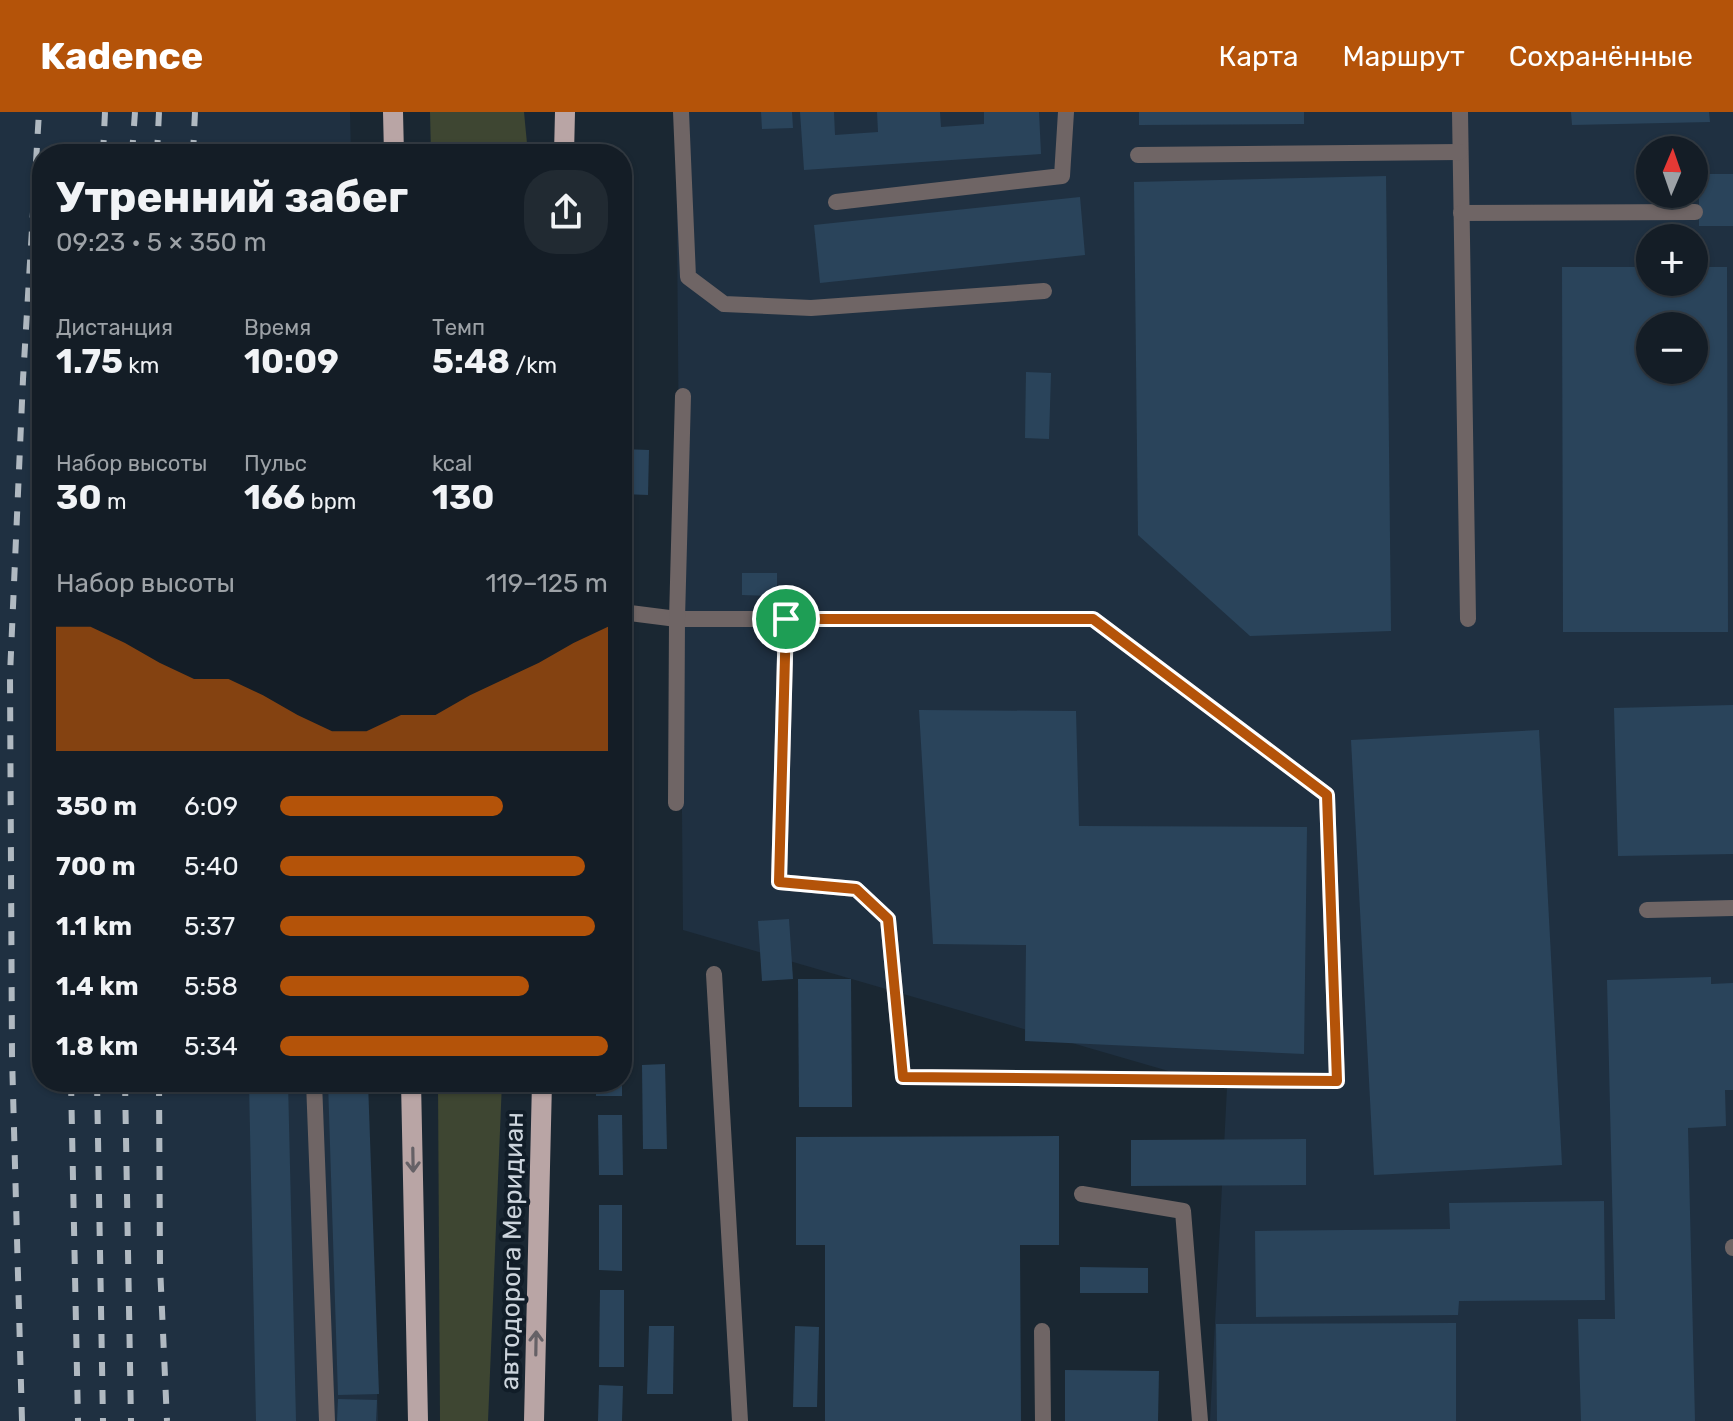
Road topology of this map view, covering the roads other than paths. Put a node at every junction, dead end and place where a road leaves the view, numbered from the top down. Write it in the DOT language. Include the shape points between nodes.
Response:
graph roads {
  1 [pos="393,112"];
  2 [pos="565,112"];
  3 [pos="681,112"];
  4 [pos="1066,112"];
  5 [pos="1460,112"];
  6 [pos="394,144"];
  7 [pos="564,144"];
  8 [pos="1460,152"];
  9 [pos="1138,155"];
  10 [pos="836,202"];
  11 [pos="1695,212"];
  12 [pos="1461,213"];
  13 [pos="1044,291"];
  14 [pos="683,396"];
  15 [pos="632,613"];
  16 [pos="677,619"];
  17 [pos="786,619"];
  18 [pos="1468,619"];
  19 [pos="676,803"];
  20 [pos="1733,908"];
  21 [pos="1647,910"];
  22 [pos="714,974"];
  23 [pos="314,1092"];
  24 [pos="411,1092"];
  25 [pos="542,1092"];
  26 [pos="1082,1194"];
  27 [pos="1042,1331"];
  28 [pos="327,1421"];
  29 [pos="418,1421"];
  30 [pos="534,1421"];
  31 [pos="740,1421"];
  32 [pos="1043,1421"];
  33 [pos="1200,1421"];
  1 -- 6 [label="main road"];
  2 -- 7 [label="main road"];
  3 -- 13 [label="lane" via="688,277 724,304 811,308"];
  4 -- 10 [label="lane" via="1062,176"];
  5 -- 8 [label="lane"];
  8 -- 9 [label="lane"];
  8 -- 12 [label="lane"];
  11 -- 12 [label="lane"];
  12 -- 18 [label="lane"];
  14 -- 16 [label="lane"];
  15 -- 16 [label="lane"];
  16 -- 17 [label="lane"];
  16 -- 19 [label="lane"];
  17 -- 17 [label="lane" via="779,882 856,889 888,919 903,1077 1337,1081 1327,795 1093,619"];
  20 -- 21 [label="lane"];
  22 -- 31 [label="lane"];
  23 -- 28 [label="lane"];
  24 -- 29 [label="main road, one-way"];
  30 -- 25 [label="main road, автодорога Меридиан, one-way"];
  26 -- 33 [label="lane" via="1183,1211"];
  27 -- 32 [label="lane"];
}
